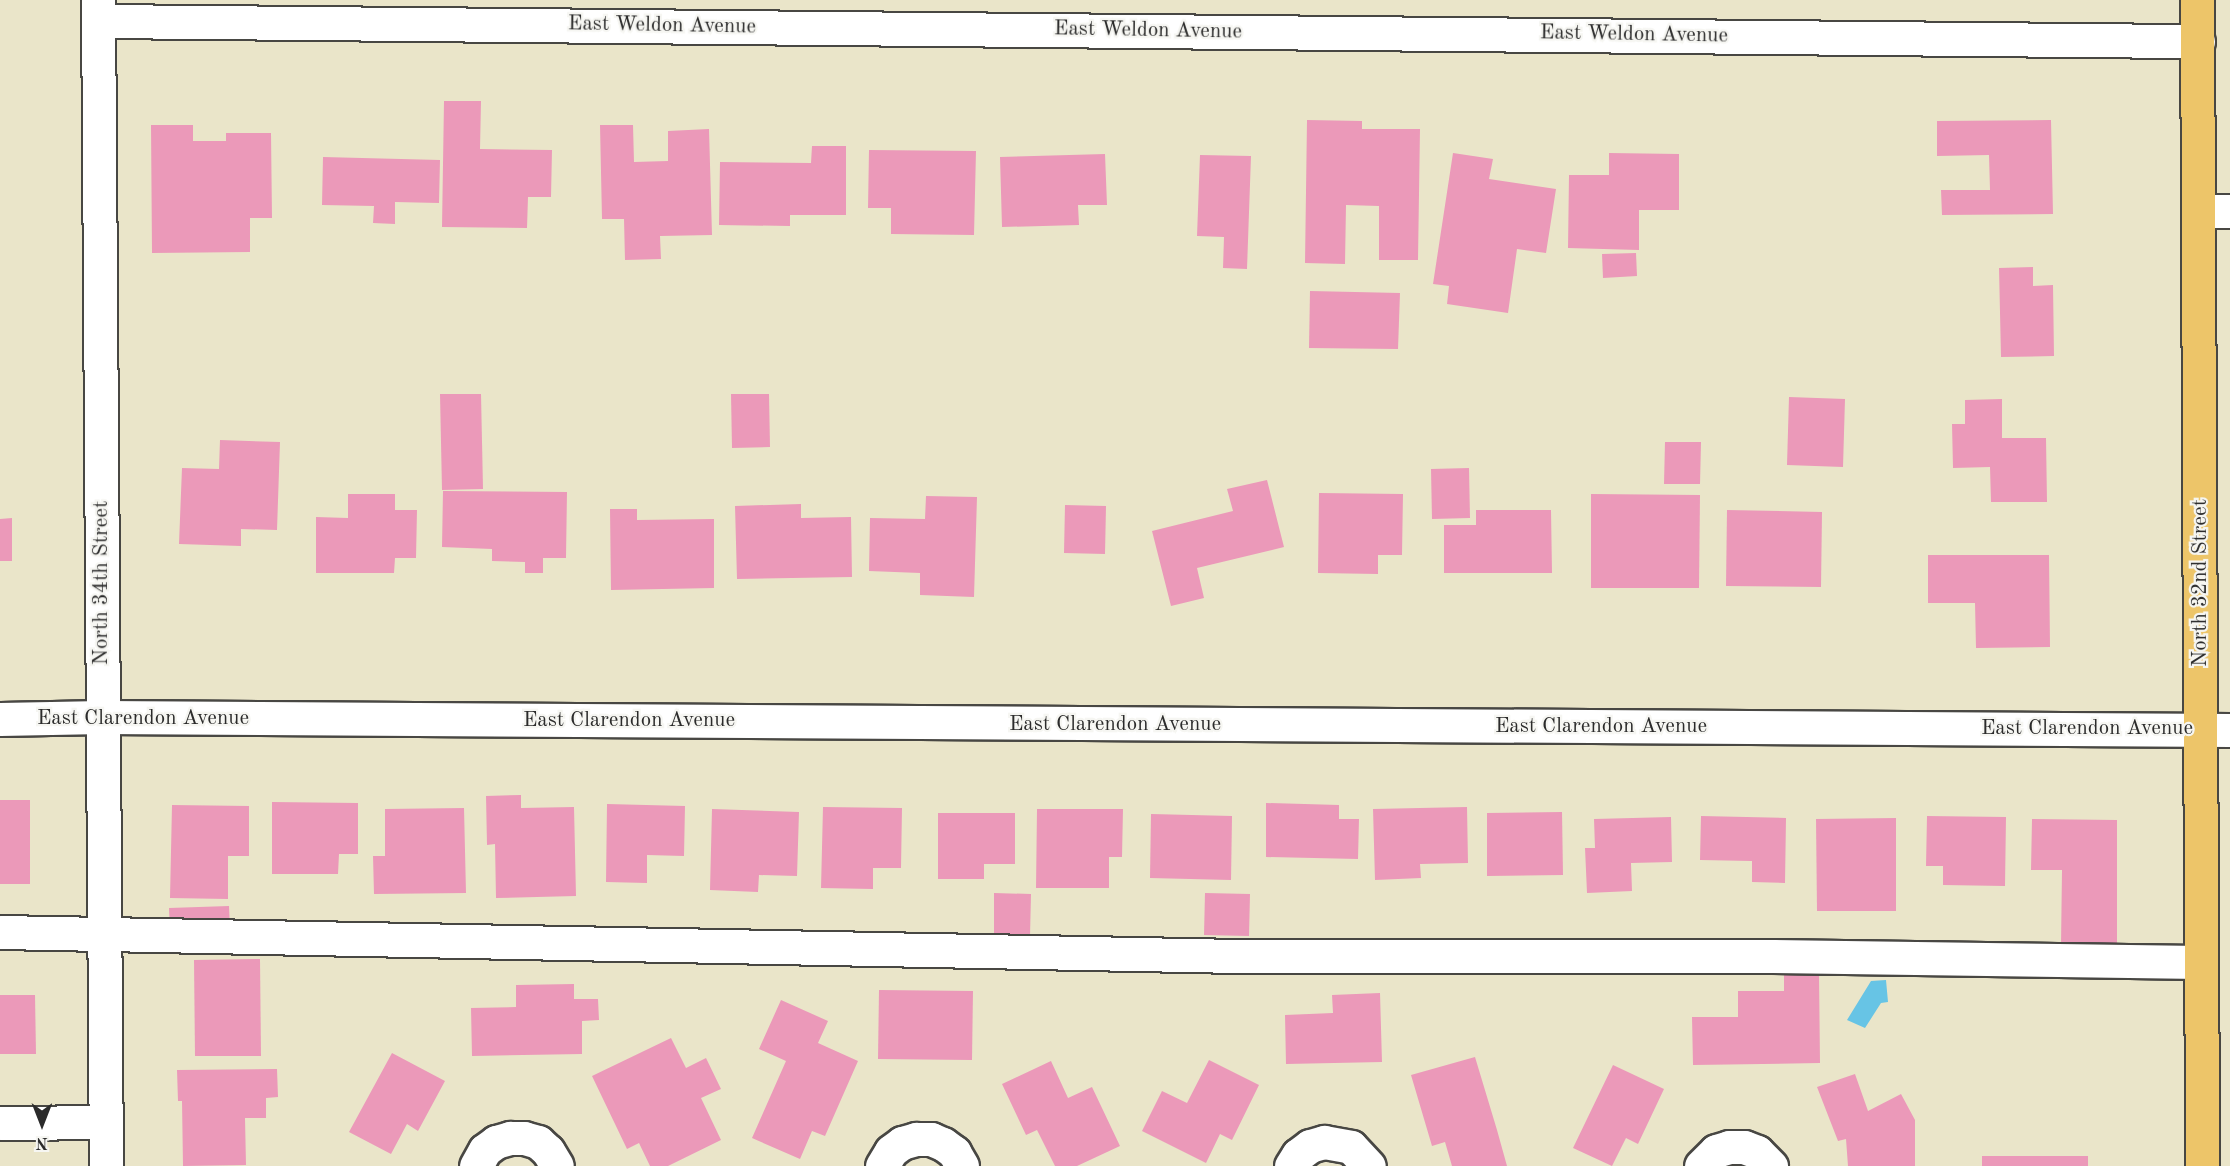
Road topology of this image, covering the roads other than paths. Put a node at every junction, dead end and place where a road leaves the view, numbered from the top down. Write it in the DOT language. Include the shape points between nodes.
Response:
graph roads {
  1 [pos="2197,0"];
  2 [pos="99,11"];
  3 [pos="2198,40"];
  4 [pos="2214,211"];
  5 [pos="102,717"];
  6 [pos="0,719"];
  7 [pos="2216,730"];
  8 [pos="0,932"];
  9 [pos="103,936"];
  10 [pos="2200,962"];
  11 [pos="106,1122"];
  12 [pos="0,1123"];
  13 [pos="106,1166"];
  14 [pos="476,1166"];
  15 [pos="557,1166"];
  16 [pos="882,1166"];
  17 [pos="962,1166"];
  18 [pos="1291,1166"];
  19 [pos="1369,1166"];
  20 [pos="1701,1166"];
  21 [pos="1771,1166"];
  22 [pos="2202,1166"];
  1 -- 3 [label="main road, North 32nd Street"];
  2 -- 3 [label="street, East Weldon Avenue"];
  2 -- 5 [label="street, North 34th Street"];
  3 -- 4 [label="main road, North 32nd Street"];
  4 -- 7 [label="main road, North 32nd Street"];
  5 -- 6 [label="street, East Clarendon Avenue"];
  5 -- 7 [label="street, East Clarendon Avenue"];
  5 -- 9 [label="street, North 34th Street"];
  7 -- 10 [label="main road, North 32nd Street"];
  8 -- 9 [label="street"];
  9 -- 10 [label="street" via="1238,956 1773,956"];
  9 -- 11 [label="street, North 34th Street"];
  10 -- 22 [label="main road, North 32nd Street"];
  11 -- 12 [label="street"];
  11 -- 13 [label="street, North 34th Street"];
  14 -- 15 [label="street" via="485,1150 496,1142 524,1138 538,1142"];
  16 -- 17 [label="street" via="891,1151 902,1143 930,1139 954,1152"];
  18 -- 19 [label="street" via="1304,1150 1324,1142 1338,1142 1351,1147"];
  20 -- 21 [label="street" via="1716,1151 1744,1147 1757,1152"];
}
